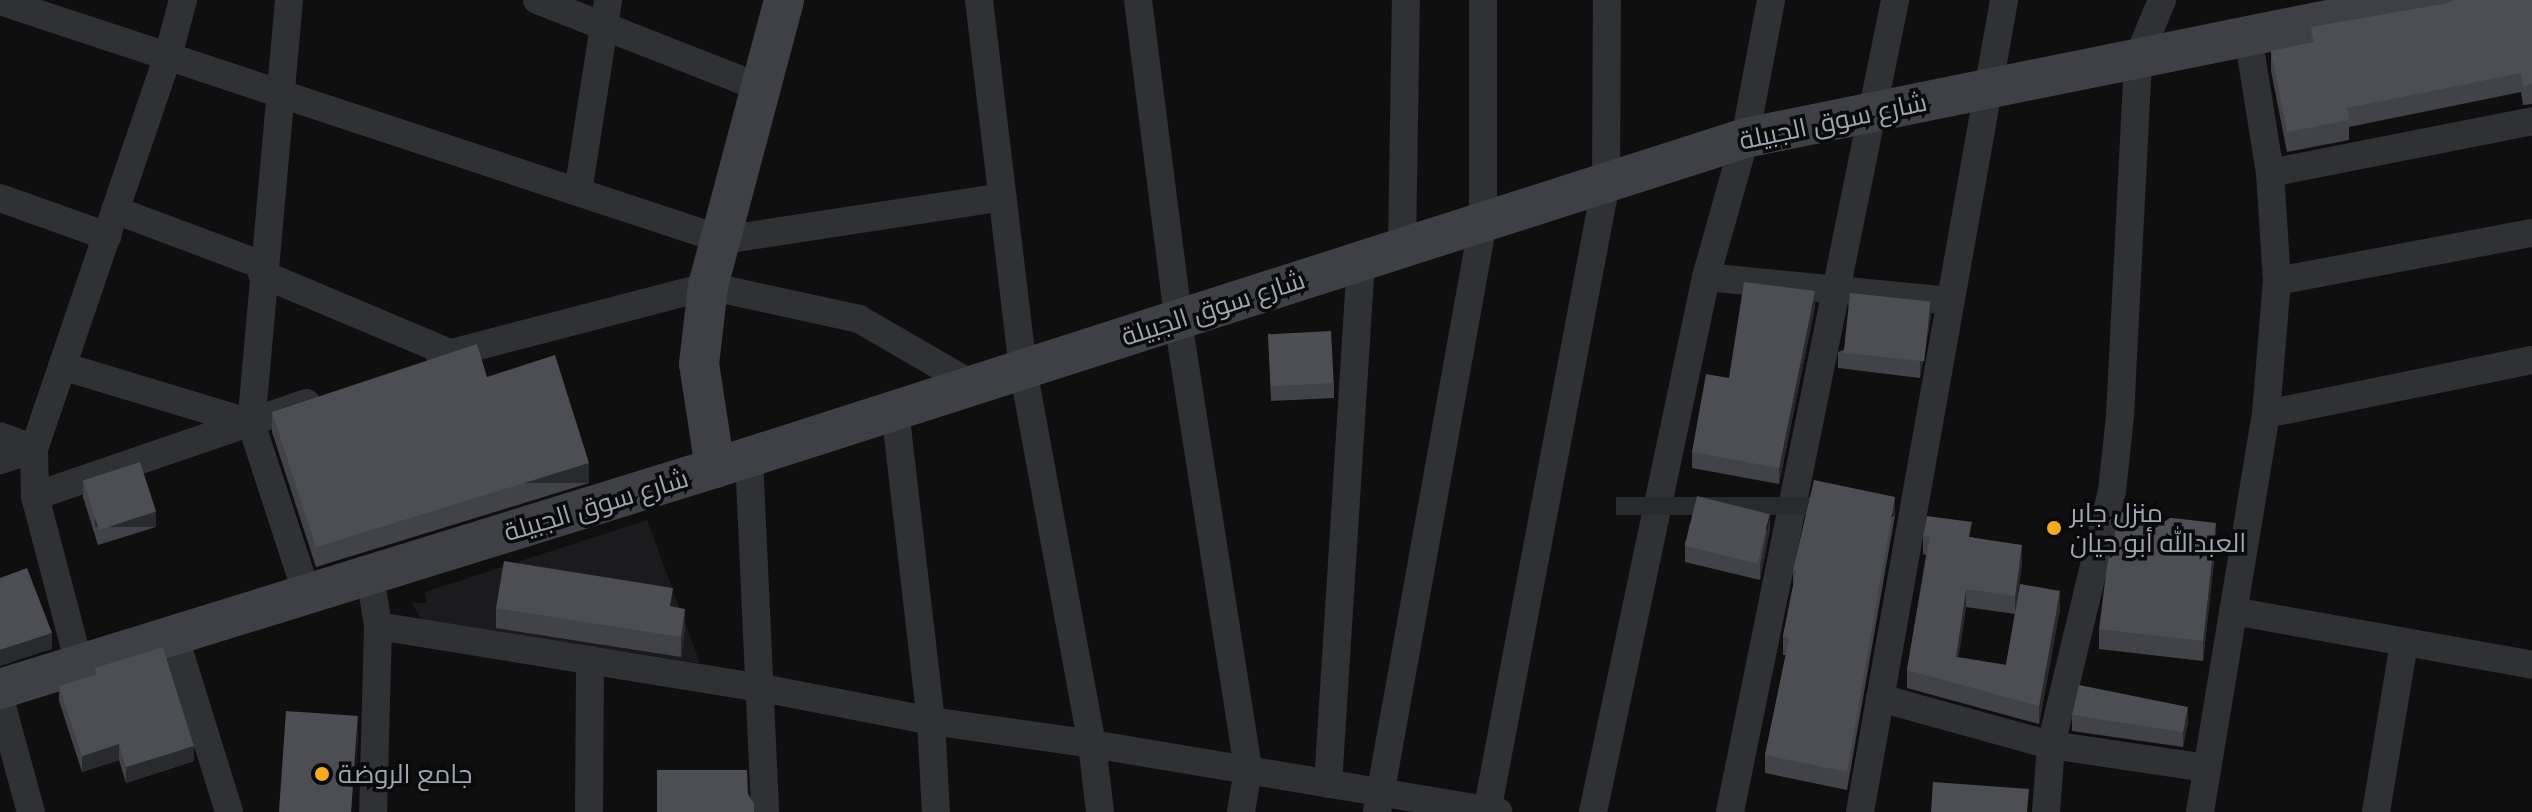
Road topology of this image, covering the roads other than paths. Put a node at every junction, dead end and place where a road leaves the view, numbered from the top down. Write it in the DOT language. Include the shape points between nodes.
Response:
graph roads {
  1 [pos="183,0"];
  2 [pos="289,0"];
  3 [pos="537,0"];
  4 [pos="784,0"];
  5 [pos="979,0"];
  6 [pos="1138,0"];
  7 [pos="1406,0"];
  8 [pos="1483,0"];
  9 [pos="1607,0"];
  10 [pos="1771,0"];
  11 [pos="1895,0"];
  12 [pos="2004,0"];
  13 [pos="2162,0"];
  14 [pos="2445,0"];
  15 [pos="0,1"];
  16 [pos="2383,5"];
  17 [pos="606,13"];
  18 [pos="2248,36"];
  19 [pos="168,56"];
  20 [pos="2138,58"];
  21 [pos="762,88"];
  22 [pos="1987,89"];
  23 [pos="278,93"];
  24 [pos="1869,113"];
  25 [pos="2532,121"];
  26 [pos="1745,138"];
  27 [pos="2270,173"];
  28 [pos="1606,183"];
  29 [pos="578,192"];
  30 [pos="1003,197"];
  31 [pos="0,198"];
  32 [pos="1483,222"];
  33 [pos="111,223"];
  34 [pos="2532,233"];
  35 [pos="723,240"];
  36 [pos="1402,248"];
  37 [pos="1361,261"];
  38 [pos="262,270"];
  39 [pos="1706,277"];
  40 [pos="2277,281"];
  41 [pos="708,286"];
  42 [pos="1834,290"];
  43 [pos="1950,301"];
  44 [pos="1178,320"];
  45 [pos="450,353"];
  46 [pos="2532,360"];
  47 [pos="62,366"];
  48 [pos="407,368"];
  49 [pos="1023,369"];
  50 [pos="973,385"];
  51 [pos="336,393"];
  52 [pos="895,410"];
  53 [pos="2266,414"];
  54 [pos="251,423"];
  55 [pos="0,436"];
  56 [pos="34,449"];
  57 [pos="0,460"];
  58 [pos="732,462"];
  59 [pos="35,496"];
  60 [pos="370,575"];
  61 [pos="307,594"];
  62 [pos="2233,611"];
  63 [pos="378,626"];
  64 [pos="174,635"];
  65 [pos="2404,642"];
  66 [pos="590,660"];
  67 [pos="79,664"];
  68 [pos="2532,665"];
  69 [pos="762,688"];
  70 [pos="0,689"];
  71 [pos="1880,698"];
  72 [pos="0,699"];
  73 [pos="931,721"];
  74 [pos="1092,744"];
  75 [pos="2051,745"];
  76 [pos="2207,768"];
  77 [pos="1248,770"];
  78 [pos="1328,784"];
  79 [pos="1380,802"];
  80 [pos="1491,811"];
  81 [pos="31,812"];
  82 [pos="229,812"];
  83 [pos="373,812"];
  84 [pos="589,812"];
  85 [pos="765,812"];
  86 [pos="936,812"];
  87 [pos="1100,812"];
  88 [pos="1241,812"];
  89 [pos="1593,812"];
  90 [pos="1730,812"];
  91 [pos="1860,812"];
  92 [pos="2046,812"];
  93 [pos="2200,812"];
  94 [pos="2376,812"];
  1 -- 19 [label="street"];
  2 -- 23 [label="street"];
  3 -- 17 [label="street"];
  4 -- 21 [label="street"];
  5 -- 30 [label="street"];
  6 -- 44 [label="street"];
  7 -- 36 [label="street"];
  8 -- 32 [label="street"];
  9 -- 28 [label="street"];
  10 -- 26 [label="street"];
  11 -- 24 [label="street"];
  12 -- 22 [label="street"];
  13 -- 20 [label="street"];
  14 -- 16 [label="street, شارع سوق الجبيلة"];
  15 -- 19 [label="street"];
  16 -- 18 [label="street, شارع سوق الجبيلة"];
  17 -- 21 [label="street"];
  17 -- 29 [label="street"];
  18 -- 20 [label="street, شارع سوق الجبيلة"];
  18 -- 27 [label="street"];
  19 -- 23 [label="street"];
  19 -- 33 [label="street"];
  20 -- 22 [label="street, شارع سوق الجبيلة"];
  20 -- 75 [label="street" via="2112,491"];
  21 -- 35 [label="street"];
  22 -- 24 [label="street, شارع سوق الجبيلة"];
  22 -- 43 [label="street"];
  23 -- 29 [label="street"];
  23 -- 38 [label="street"];
  24 -- 26 [label="street, شارع سوق الجبيلة"];
  24 -- 42 [label="street"];
  25 -- 27 [label="street"];
  26 -- 28 [label="street, شارع سوق الجبيلة"];
  26 -- 39 [label="street"];
  27 -- 40 [label="street"];
  28 -- 32 [label="street, شارع سوق الجبيلة"];
  28 -- 80 [label="street"];
  29 -- 35 [label="street"];
  30 -- 35 [label="street"];
  30 -- 49 [label="street"];
  31 -- 33 [label="street"];
  32 -- 36 [label="street, شارع سوق الجبيلة"];
  32 -- 79 [label="street"];
  33 -- 38 [label="street"];
  33 -- 47 [label="street"];
  34 -- 40 [label="street"];
  35 -- 41 [label="street"];
  36 -- 37 [label="street, شارع سوق الجبيلة"];
  37 -- 44 [label="street, شارع سوق الجبيلة"];
  37 -- 78 [label="street"];
  38 -- 45 [label="street"];
  38 -- 54 [label="street"];
  39 -- 42 [label="street"];
  39 -- 89 [label="street"];
  40 -- 53 [label="street"];
  41 -- 45 [label="street"];
  41 -- 50 [label="street" via="859,319"];
  41 -- 58 [label="street" via="699,364"];
  42 -- 43 [label="street"];
  42 -- 90 [label="street"];
  43 -- 71 [label="street"];
  44 -- 49 [label="street, شارع سوق الجبيلة"];
  44 -- 77 [label="street"];
  45 -- 48 [label="street"];
  46 -- 53 [label="street"];
  47 -- 54 [label="street"];
  47 -- 56 [label="street"];
  49 -- 50 [label="street, شارع سوق الجبيلة"];
  49 -- 74 [label="street"];
  50 -- 52 [label="street, شارع سوق الجبيلة"];
  51 -- 54 [label="street"];
  52 -- 58 [label="street, شارع سوق الجبيلة"];
  52 -- 73 [label="street"];
  53 -- 62 [label="street"];
  54 -- 59 [label="street"];
  54 -- 61 [label="street"];
  55 -- 56 [label="street"];
  56 -- 57 [label="street"];
  56 -- 59 [label="street"];
  58 -- 60 [label="street, شارع سوق الجبيلة"];
  58 -- 69 [label="street"];
  59 -- 67 [label="street"];
  60 -- 61 [label="street, شارع سوق الجبيلة"];
  60 -- 63 [label="street"];
  61 -- 64 [label="street, شارع سوق الجبيلة"];
  62 -- 65 [label="street"];
  62 -- 76 [label="street"];
  63 -- 66 [label="street"];
  63 -- 83 [label="street"];
  64 -- 67 [label="street, شارع سوق الجبيلة"];
  64 -- 82 [label="street"];
  65 -- 68 [label="street"];
  65 -- 94 [label="street"];
  66 -- 69 [label="street"];
  66 -- 84 [label="street"];
  67 -- 70 [label="street, شارع سوق الجبيلة"];
  69 -- 73 [label="street"];
  69 -- 85 [label="street"];
  71 -- 75 [label="street"];
  71 -- 91 [label="street"];
  72 -- 81 [label="street"];
  73 -- 74 [label="street"];
  73 -- 86 [label="street"];
  74 -- 77 [label="street"];
  74 -- 87 [label="street"];
  75 -- 76 [label="street"];
  75 -- 92 [label="street"];
  76 -- 93 [label="street"];
  77 -- 78 [label="street"];
  77 -- 88 [label="street"];
  78 -- 79 [label="street"];
  79 -- 80 [label="street"];
}
